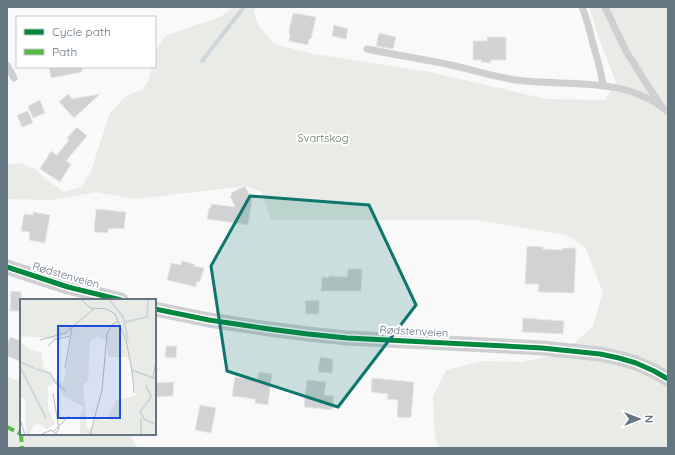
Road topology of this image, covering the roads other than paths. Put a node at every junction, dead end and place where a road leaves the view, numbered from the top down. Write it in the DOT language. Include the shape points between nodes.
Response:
graph roads {
  1 [pos="582,7"];
  2 [pos="605,7"];
  3 [pos="367,49"];
  4 [pos="7,65"];
  5 [pos="14,78"];
  6 [pos="603,85"];
  7 [pos="665,110"];
  8 [pos="7,267"];
  9 [pos="117,299"];
  10 [pos="156,309"];
  11 [pos="668,379"];
  1 -- 6 [label="lane" via="598,58"];
  2 -- 7 [label="lane" via="634,65"];
  3 -- 6 [label="lane" via="517,80"];
  4 -- 5 [label="lane"];
  6 -- 7 [label="lane" via="635,93"];
  8 -- 9 [label="street, Rødstenveien" via="68,287"];
  10 -- 11 [label="street, Rødstenveien" via="209,320 347,338 542,348 600,354 636,363"];
}
